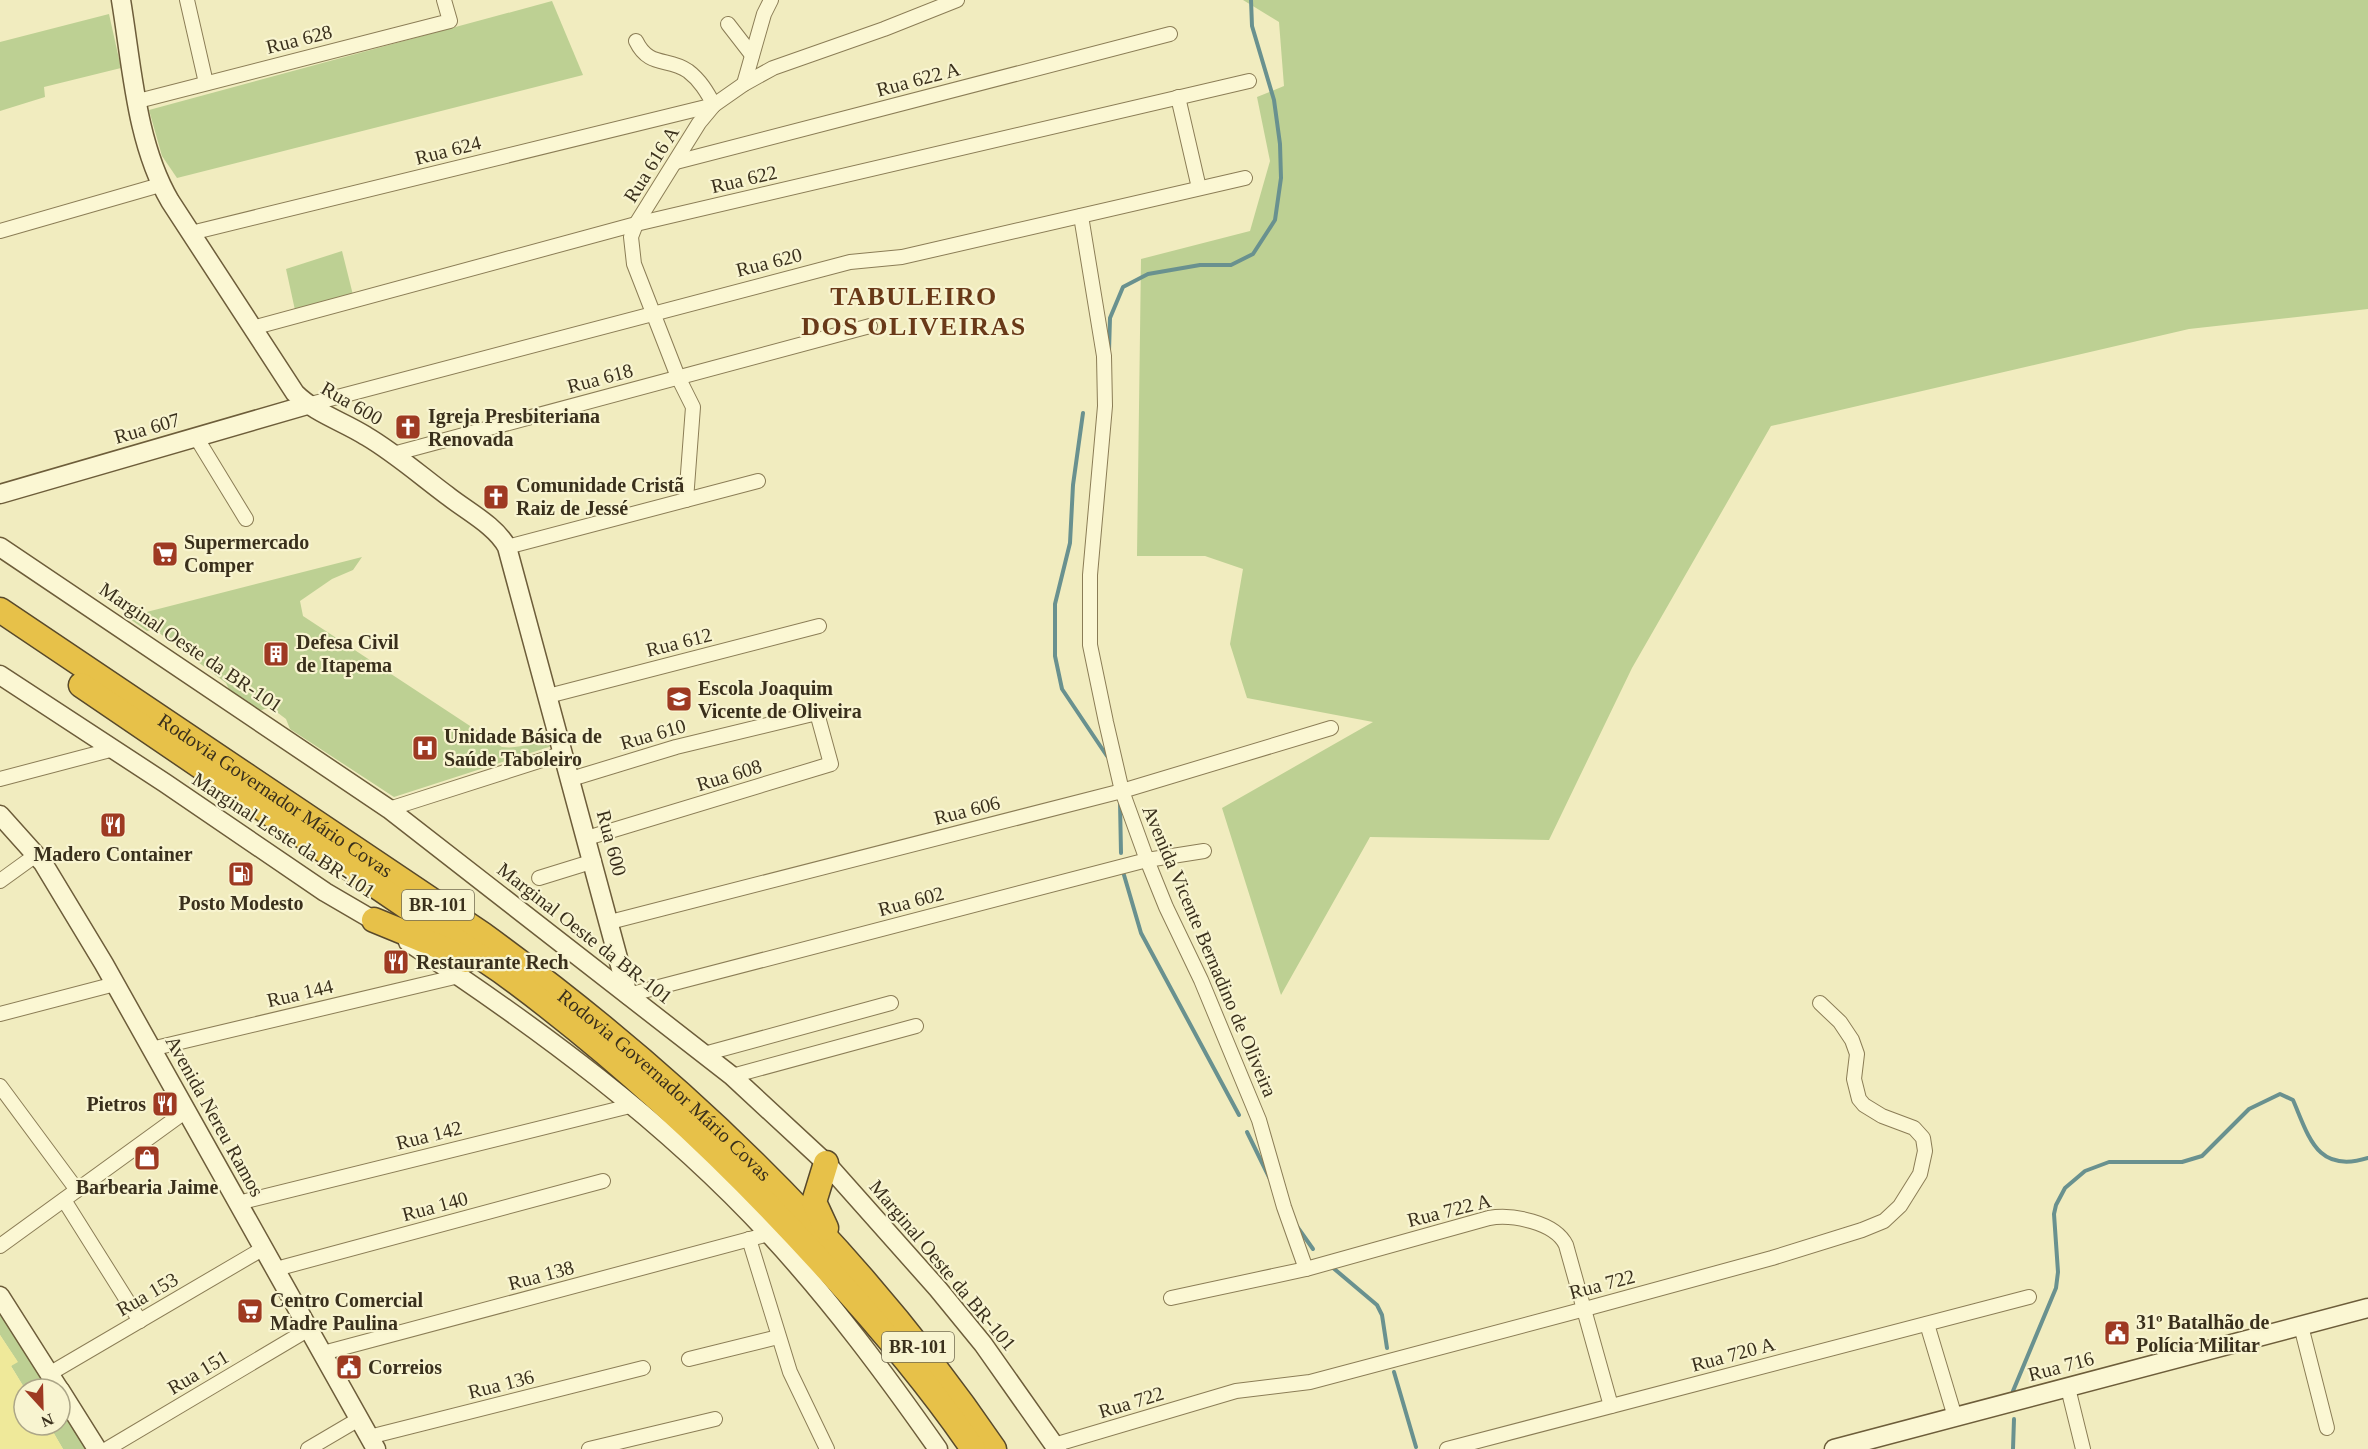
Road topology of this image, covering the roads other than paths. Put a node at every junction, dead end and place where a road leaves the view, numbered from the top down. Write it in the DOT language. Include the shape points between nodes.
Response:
graph roads {
  1 [pos="122,0"];
  2 [pos="187,0"];
  3 [pos="444,0"];
  4 [pos="771,0"];
  5 [pos="957,0"];
  6 [pos="728,24"];
  7 [pos="1170,34"];
  8 [pos="636,41"];
  9 [pos="752,55"];
  10 [pos="1249,81"];
  11 [pos="206,83"];
  12 [pos="744,84"];
  13 [pos="1178,97"];
  14 [pos="138,101"];
  15 [pos="714,105"];
  16 [pos="676,162"];
  17 [pos="1245,178"];
  18 [pos="160,184"];
  19 [pos="1199,188"];
  20 [pos="1081,216"];
  21 [pos="636,224"];
  22 [pos="0,231"];
  23 [pos="191,233"];
  24 [pos="653,312"];
  25 [pos="870,326"];
  26 [pos="252,328"];
  27 [pos="678,377"];
  28 [pos="307,405"];
  29 [pos="196,437"];
  30 [pos="393,454"];
  31 [pos="758,482"];
  32 [pos="0,494"];
  33 [pos="686,501"];
  34 [pos="246,519"];
  35 [pos="0,547"];
  36 [pos="507,548"];
  37 [pos="0,610"];
  38 [pos="819,626"];
  39 [pos="0,630"];
  40 [pos="0,675"];
  41 [pos="548,696"];
  42 [pos="817,713"];
  43 [pos="1331,728"];
  44 [pos="114,749"];
  45 [pos="564,753"];
  46 [pos="0,779"];
  47 [pos="571,779"];
  48 [pos="1122,791"];
  49 [pos="389,809"];
  50 [pos="0,815"];
  51 [pos="587,838"];
  52 [pos="1204,851"];
  53 [pos="36,855"];
  54 [pos="1147,860"];
  55 [pos="594,861"];
  56 [pos="539,878"];
  57 [pos="0,881"];
  58 [pos="374,920"];
  59 [pos="610,922"];
  60 [pos="459,976"];
  61 [pos="115,984"];
  62 [pos="628,995"];
  63 [pos="891,1003"];
  64 [pos="1820,1003"];
  65 [pos="0,1014"];
  66 [pos="916,1026"];
  67 [pos="577,1030"];
  68 [pos="151,1049"];
  69 [pos="704,1054"];
  70 [pos="732,1076"];
  71 [pos="0,1086"];
  72 [pos="630,1106"];
  73 [pos="186,1111"];
  74 [pos="826,1163"];
  75 [pos="603,1181"];
  76 [pos="77,1190"];
  77 [pos="64,1200"];
  78 [pos="238,1203"];
  79 [pos="769,1234"];
  80 [pos="749,1239"];
  81 [pos="0,1246"];
  82 [pos="264,1248"];
  83 [pos="836,1249"];
  84 [pos="276,1269"];
  85 [pos="1306,1269"];
  86 [pos="0,1296"];
  87 [pos="2029,1297"];
  88 [pos="1171,1298"];
  89 [pos="2368,1308"];
  90 [pos="1585,1309"];
  91 [pos="140,1321"];
  92 [pos="1927,1324"];
  93 [pos="2301,1326"];
  94 [pos="309,1329"];
  95 [pos="778,1337"];
  96 [pos="323,1353"];
  97 [pos="689,1359"];
  98 [pos="643,1368"];
  99 [pos="52,1377"];
  100 [pos="65,1377"];
  101 [pos="2068,1388"];
  102 [pos="1611,1406"];
  103 [pos="72,1409"];
  104 [pos="1955,1417"];
  105 [pos="359,1419"];
  106 [pos="715,1419"];
  107 [pos="2327,1428"];
  108 [pos="372,1443"];
  109 [pos="1055,1447"];
  110 [pos="97,1449"];
  111 [pos="107,1449"];
  112 [pos="308,1449"];
  113 [pos="589,1449"];
  114 [pos="827,1449"];
  115 [pos="938,1449"];
  116 [pos="973,1449"];
  117 [pos="994,1449"];
  118 [pos="1447,1449"];
  119 [pos="1834,1449"];
  120 [pos="2083,1449"];
  1 -- 14 [label="main road, Rua 600"];
  2 -- 11 [label="street"];
  3 -- 11 [label="street, Rua 628" via="450,21"];
  4 -- 9 [label="street"];
  5 -- 12 [label="street, Rua 616 A" via="773,68"];
  6 -- 9 [label="street"];
  7 -- 16 [label="street, Rua 622 A"];
  8 -- 15 [label="street" via="646,56 692,74"];
  9 -- 12 [label="street"];
  10 -- 13 [label="street, Rua 622"];
  11 -- 14 [label="street, Rua 628"];
  12 -- 15 [label="street, Rua 616 A"];
  13 -- 19 [label="street"];
  13 -- 21 [label="street, Rua 622"];
  14 -- 18 [label="main road, Rua 600" via="148,152"];
  15 -- 16 [label="street, Rua 616 A"];
  15 -- 23 [label="street, Rua 624"];
  16 -- 21 [label="street, Rua 616 A"];
  17 -- 19 [label="street, Rua 620"];
  18 -- 22 [label="street"];
  18 -- 23 [label="main road, Rua 600"];
  19 -- 20 [label="street, Rua 620"];
  20 -- 24 [label="street, Rua 620" via="902,257 850,262"];
  20 -- 48 [label="street, Avenida Vicente Bernadino de Oliveira" via="1104,356 1105,406 1090,575 1090,645"];
  21 -- 24 [label="street, Rua 616 A" via="631,237 634,264"];
  21 -- 26 [label="street, Rua 622"];
  23 -- 26 [label="main road, Rua 600"];
  24 -- 27 [label="street, Rua 616 A"];
  24 -- 28 [label="street, Rua 620"];
  25 -- 27 [label="street, Rua 618"];
  26 -- 28 [label="main road, Rua 600"];
  27 -- 30 [label="street, Rua 618"];
  27 -- 33 [label="street, Rua 616 A" via="693,407"];
  28 -- 29 [label="main road, Rua 607"];
  28 -- 30 [label="main road, Rua 600" via="366,435"];
  29 -- 32 [label="main road, Rua 607"];
  29 -- 34 [label="street"];
  30 -- 36 [label="main road, Rua 600" via="503,539"];
  31 -- 33 [label="street"];
  33 -- 36 [label="street"];
  35 -- 49 [label="main road, Marginal Oeste da BR-101"];
  36 -- 41 [label="main road, Rua 600"];
  37 -- 83 [label="highway, Rodovia Governador Mário Covas / BR-101" via="539,976 698,1110"];
  38 -- 41 [label="street, Rua 612"];
  39 -- 67 [label="highway, Rodovia Governador Mário Covas / BR-101" via="448,934"];
  40 -- 44 [label="main road, Marginal Leste da BR-101"];
  41 -- 45 [label="main road, Rua 600"];
  42 -- 47 [label="street, Rua 610" via="676,747"];
  42 -- 51 [label="street, Rua 608" via="831,764"];
  43 -- 48 [label="street, Rua 606"];
  44 -- 46 [label="street"];
  44 -- 58 [label="main road, Marginal Leste da BR-101" via="325,892"];
  45 -- 47 [label="main road, Rua 600"];
  45 -- 49 [label="street"];
  47 -- 51 [label="main road, Rua 600"];
  48 -- 54 [label="street, Avenida Vicente Bernadino de Oliveira"];
  48 -- 59 [label="street, Rua 606"];
  49 -- 62 [label="main road, Marginal Oeste da BR-101"];
  50 -- 53 [label="main road, Avenida Nereu Ramos"];
  51 -- 55 [label="main road, Rua 600"];
  52 -- 54 [label="street, Rua 602"];
  53 -- 57 [label="street"];
  53 -- 61 [label="main road, Avenida Nereu Ramos"];
  54 -- 62 [label="street, Rua 602"];
  54 -- 85 [label="street, Avenida Vicente Bernadino de Oliveira" via="1202,980 1259,1120"];
  55 -- 56 [label="street"];
  55 -- 59 [label="main road, Rua 600"];
  58 -- 60 [label="main road, Marginal Leste da BR-101"];
  58 -- 67 [label="highway" via="457,954 518,997"];
  59 -- 62 [label="main road, Rua 600"];
  60 -- 68 [label="street, Rua 144"];
  60 -- 72 [label="main road, Marginal Leste da BR-101" via="534,1028"];
  61 -- 65 [label="street"];
  61 -- 68 [label="main road, Avenida Nereu Ramos"];
  62 -- 69 [label="main road, Marginal Oeste da BR-101"];
  63 -- 69 [label="street"];
  64 -- 90 [label="street, Rua 722" via="1852,1040 1857,1054 1854,1079 1859,1099 1882,1116 1914,1128 1923,1138 1925,1151 1920,1174 1900,1206 1884,1221 1862,1230"];
  66 -- 70 [label="street"];
  67 -- 116 [label="highway, Rodovia Governador Mário Covas / BR-101" via="712,1148 792,1229 881,1329"];
  68 -- 73 [label="main road, Avenida Nereu Ramos"];
  69 -- 70 [label="main road, Marginal Oeste da BR-101"];
  70 -- 74 [label="main road, Marginal Oeste da BR-101"];
  71 -- 76 [label="street"];
  72 -- 78 [label="street, Rua 142"];
  72 -- 79 [label="main road, Marginal Leste da BR-101" via="692,1159"];
  73 -- 76 [label="street"];
  73 -- 78 [label="main road, Avenida Nereu Ramos"];
  74 -- 83 [label="highway" via="814,1202"];
  74 -- 109 [label="main road, Marginal Oeste da BR-101" via="983,1344"];
  75 -- 84 [label="street, Rua 140"];
  76 -- 77 [label="street"];
  77 -- 81 [label="street"];
  77 -- 91 [label="street"];
  78 -- 82 [label="main road, Avenida Nereu Ramos"];
  79 -- 80 [label="street, Rua 138"];
  79 -- 115 [label="main road, Marginal Leste da BR-101" via="864,1347"];
  80 -- 95 [label="street"];
  80 -- 96 [label="street, Rua 138"];
  82 -- 84 [label="main road, Avenida Nereu Ramos"];
  82 -- 91 [label="street, Rua 153"];
  83 -- 117 [label="highway, Rodovia Governador Mário Covas / BR-101" via="928,1358"];
  84 -- 94 [label="main road, Avenida Nereu Ramos"];
  85 -- 88 [label="street, Rua 722 A"];
  85 -- 90 [label="street, Rua 722 A" via="1489,1218 1509,1216 1553,1230 1563,1239"];
  86 -- 99 [label="main road"];
  87 -- 92 [label="street, Rua 720 A"];
  89 -- 93 [label="main road, Rua 716"];
  90 -- 102 [label="street, Rua 722 A"];
  90 -- 109 [label="street, Rua 722" via="1310,1382 1236,1391"];
  91 -- 100 [label="street, Rua 153"];
  92 -- 102 [label="street, Rua 720 A"];
  92 -- 104 [label="street"];
  93 -- 101 [label="main road, Rua 716"];
  93 -- 107 [label="street"];
  94 -- 96 [label="main road, Avenida Nereu Ramos"];
  94 -- 111 [label="street, Rua 151"];
  95 -- 97 [label="street"];
  95 -- 114 [label="street" via="790,1372"];
  96 -- 105 [label="main road, Avenida Nereu Ramos"];
  98 -- 108 [label="street, Rua 136"];
  101 -- 104 [label="main road, Rua 716"];
  101 -- 120 [label="street"];
  102 -- 118 [label="street, Rua 720 A"];
  103 -- 110 [label="main road"];
  104 -- 119 [label="main road, Rua 716"];
  105 -- 108 [label="main road, Avenida Nereu Ramos"];
  105 -- 112 [label="street"];
  106 -- 113 [label="street"];
}
